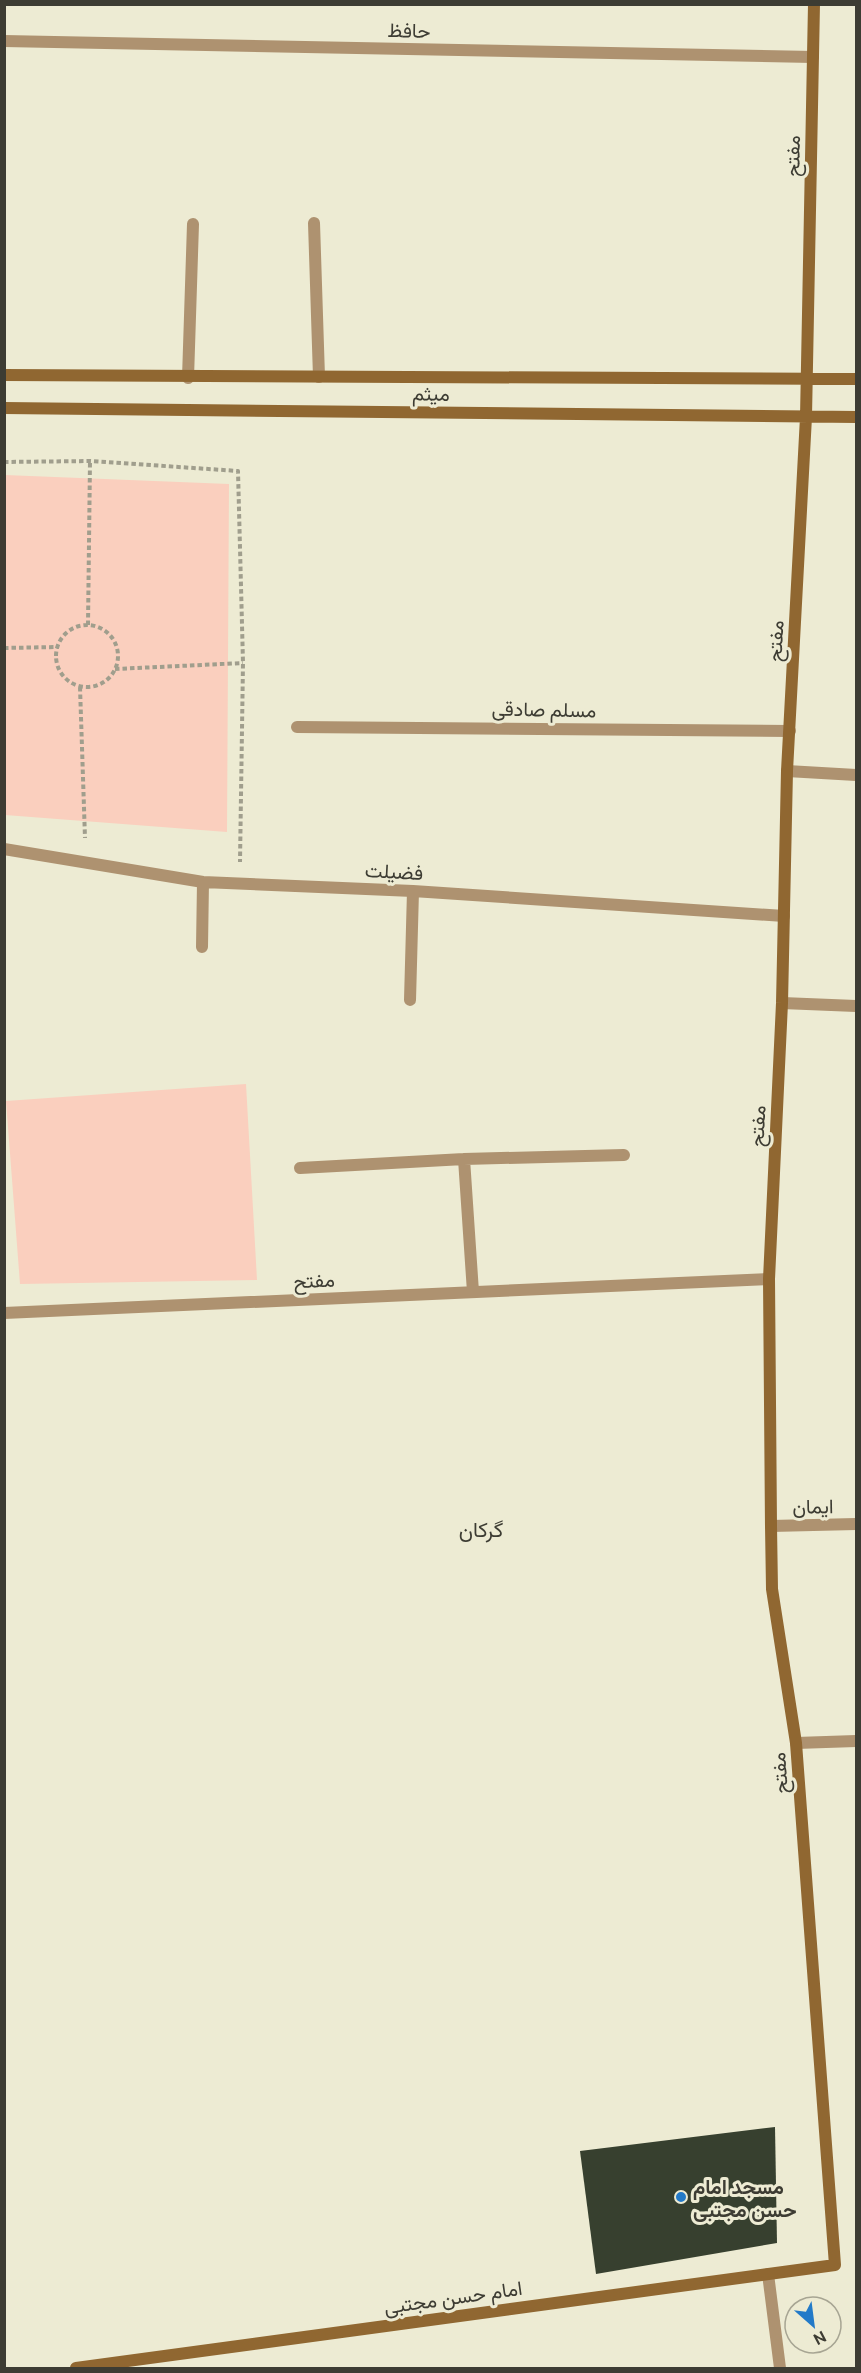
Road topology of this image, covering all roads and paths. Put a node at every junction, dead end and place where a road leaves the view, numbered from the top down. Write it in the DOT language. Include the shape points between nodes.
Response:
graph roads {
  1 [pos="814,4"];
  2 [pos="4,41"];
  3 [pos="813,57"];
  4 [pos="314,223"];
  5 [pos="193,224"];
  6 [pos="4,375"];
  7 [pos="318,377"];
  8 [pos="188,378"];
  9 [pos="807,379"];
  10 [pos="856,379"];
  11 [pos="4,408"];
  12 [pos="806,417"];
  13 [pos="856,417"];
  14 [pos="90,461"];
  15 [pos="4,462"];
  16 [pos="88,625"];
  17 [pos="57,647"];
  18 [pos="4,648"];
  19 [pos="243,663"];
  20 [pos="115,669"];
  21 [pos="80,687"];
  22 [pos="297,727"];
  23 [pos="790,731"];
  24 [pos="787,771"];
  25 [pos="856,775"];
  26 [pos="4,849"];
  27 [pos="86,863"];
  28 [pos="203,882"];
  29 [pos="240,884"];
  30 [pos="413,891"];
  31 [pos="784,916"];
  32 [pos="202,947"];
  33 [pos="410,1000"];
  34 [pos="782,1003"];
  35 [pos="856,1006"];
  36 [pos="624,1155"];
  37 [pos="464,1159"];
  38 [pos="300,1168"];
  39 [pos="769,1279"];
  40 [pos="473,1292"];
  41 [pos="4,1313"];
  42 [pos="856,1524"];
  43 [pos="771,1526"];
  44 [pos="856,1741"];
  45 [pos="796,1743"];
  46 [pos="835,2265"];
  47 [pos="768,2274"];
  48 [pos="76,2368"];
  49 [pos="780,2368"];
  1 -- 3 [label="street, مفتح"];
  2 -- 3 [label="street, حافظ"];
  3 -- 9 [label="street, مفتح"];
  4 -- 7 [label="street"];
  5 -- 8 [label="street"];
  6 -- 8 [label="street, میثم"];
  7 -- 8 [label="street, میثم"];
  7 -- 9 [label="street, میثم"];
  9 -- 10 [label="street, میثم"];
  9 -- 12 [label="street, مفتح"];
  11 -- 12 [label="street, میثم"];
  12 -- 13 [label="street, میثم"];
  12 -- 23 [label="street, مفتح"];
  14 -- 15 [label="path"];
  14 -- 16 [label="path"];
  14 -- 19 [label="path" via="238,471"];
  16 -- 17 [label="path" via="69,631"];
  16 -- 20 [label="path" via="114,640 118,660"];
  17 -- 18 [label="path"];
  17 -- 21 [label="path" via="56,657 63,676"];
  19 -- 20 [label="path"];
  19 -- 29 [label="path"];
  20 -- 21 [label="path" via="100,684"];
  21 -- 27 [label="path"];
  22 -- 23 [label="street, مسلم صادقی"];
  23 -- 24 [label="street, مفتح"];
  24 -- 25 [label="street"];
  24 -- 31 [label="street, مفتح"];
  26 -- 27 [label="street, فضیلت"];
  27 -- 28 [label="street, فضیلت"];
  28 -- 29 [label="street, فضیلت"];
  28 -- 32 [label="street"];
  29 -- 30 [label="street, فضیلت"];
  30 -- 31 [label="street, فضیلت"];
  30 -- 33 [label="street"];
  31 -- 34 [label="street, مفتح"];
  34 -- 35 [label="street"];
  34 -- 39 [label="street, مفتح"];
  36 -- 37 [label="street"];
  37 -- 38 [label="street"];
  37 -- 40 [label="street"];
  39 -- 40 [label="street, مفتح"];
  39 -- 43 [label="street, مفتح"];
  40 -- 41 [label="street, مفتح"];
  42 -- 43 [label="street, ایمان"];
  43 -- 45 [label="street, مفتح" via="771,1588"];
  44 -- 45 [label="street"];
  45 -- 46 [label="street, مفتح"];
  46 -- 47 [label="street, امام حسن مجتبی"];
  47 -- 48 [label="street, امام حسن مجتبی"];
  47 -- 49 [label="street"];
}
